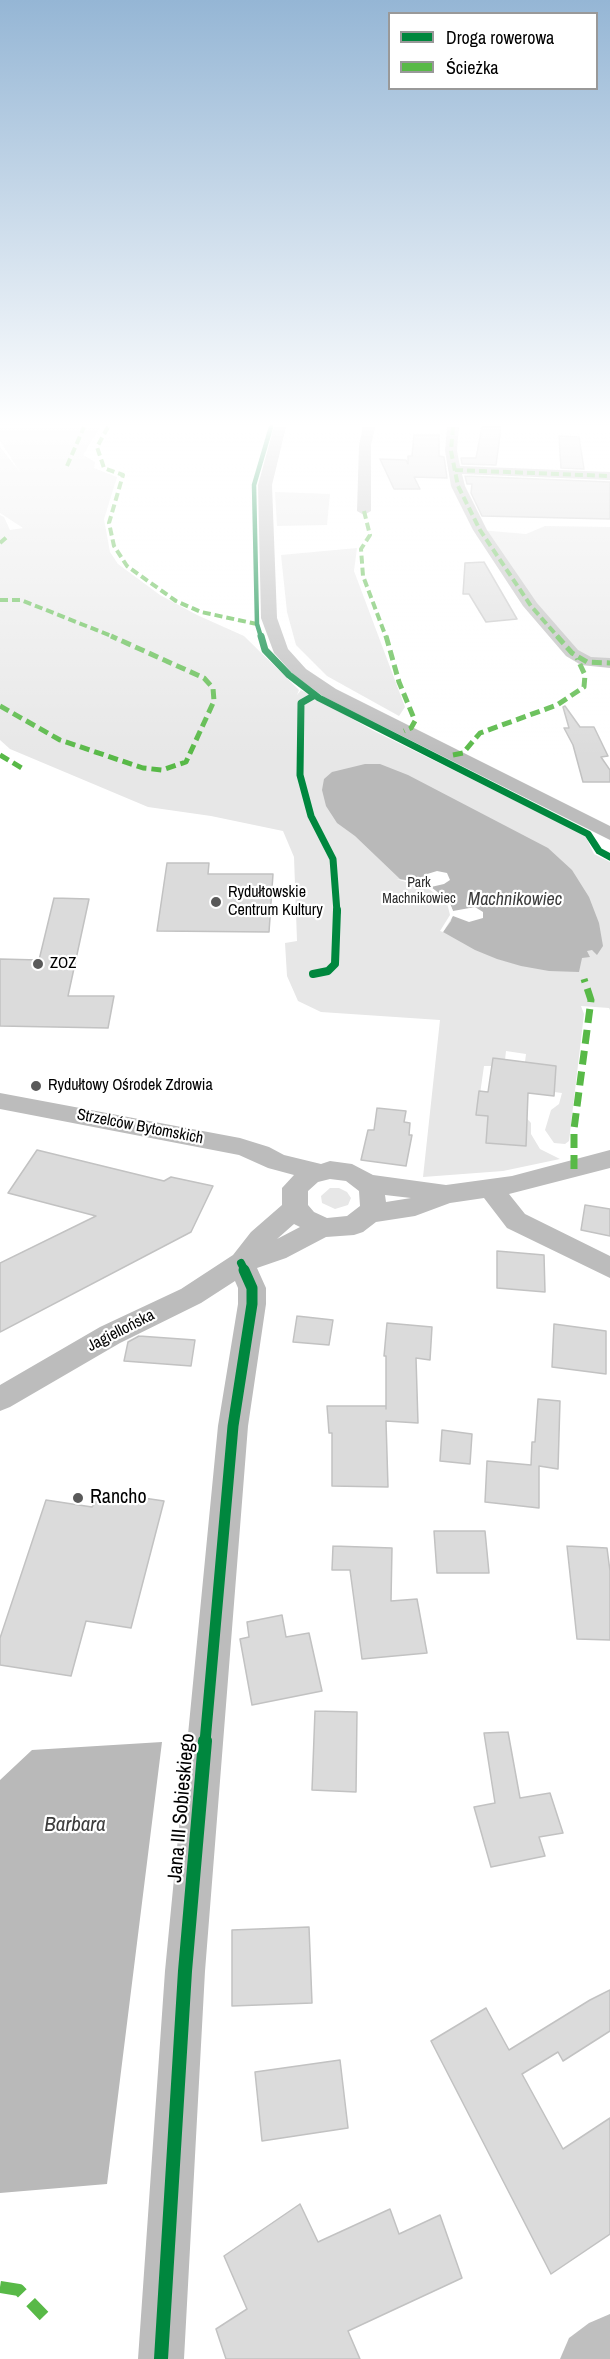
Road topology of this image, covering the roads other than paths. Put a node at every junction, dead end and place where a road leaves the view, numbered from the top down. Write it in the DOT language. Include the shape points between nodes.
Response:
graph roads {
  1 [pos="266,537"];
  2 [pos="485,537"];
  3 [pos="610,663"];
  4 [pos="610,834"];
  5 [pos="0,1101"];
  6 [pos="610,1159"];
  7 [pos="278,1162"];
  8 [pos="320,1172"];
  9 [pos="367,1183"];
  10 [pos="490,1188"];
  11 [pos="446,1194"];
  12 [pos="295,1198"];
  13 [pos="369,1214"];
  14 [pos="323,1227"];
  15 [pos="241,1263"];
  16 [pos="610,1268"];
  17 [pos="0,1399"];
  18 [pos="610,2344"];
  19 [pos="161,2359"];
  20 [pos="590,2359"];
  1 -- 4 [label="street" via="268,618 280,650 300,672 330,693"];
  2 -- 3 [label="street" via="531,606 577,658"];
  5 -- 7 [label="street, Strzelców Bytomskich" via="240,1147"];
  6 -- 10 [label="street"];
  7 -- 8 [label="street, Strzelców Bytomskich"];
  7 -- 12 [label="street"];
  8 -- 9 [label="street" via="352,1173"];
  8 -- 12 [label="street" via="309,1176"];
  9 -- 11 [label="street"];
  9 -- 13 [label="street" via="374,1198"];
  10 -- 11 [label="street"];
  10 -- 16 [label="street" via="516,1221"];
  11 -- 13 [label="street" via="415,1207"];
  12 -- 14 [label="street" via="305,1220"];
  12 -- 15 [label="street"];
  13 -- 14 [label="street" via="354,1225"];
  14 -- 15 [label="street" via="277,1251"];
  15 -- 17 [label="street, Jagiellońska" via="191,1296 110,1335"];
  15 -- 19 [label="street, Jana III Sobieskiego" via="252,1288 252,1304 233,1426 185,1971"];
  18 -- 20 [label="street"];
}
